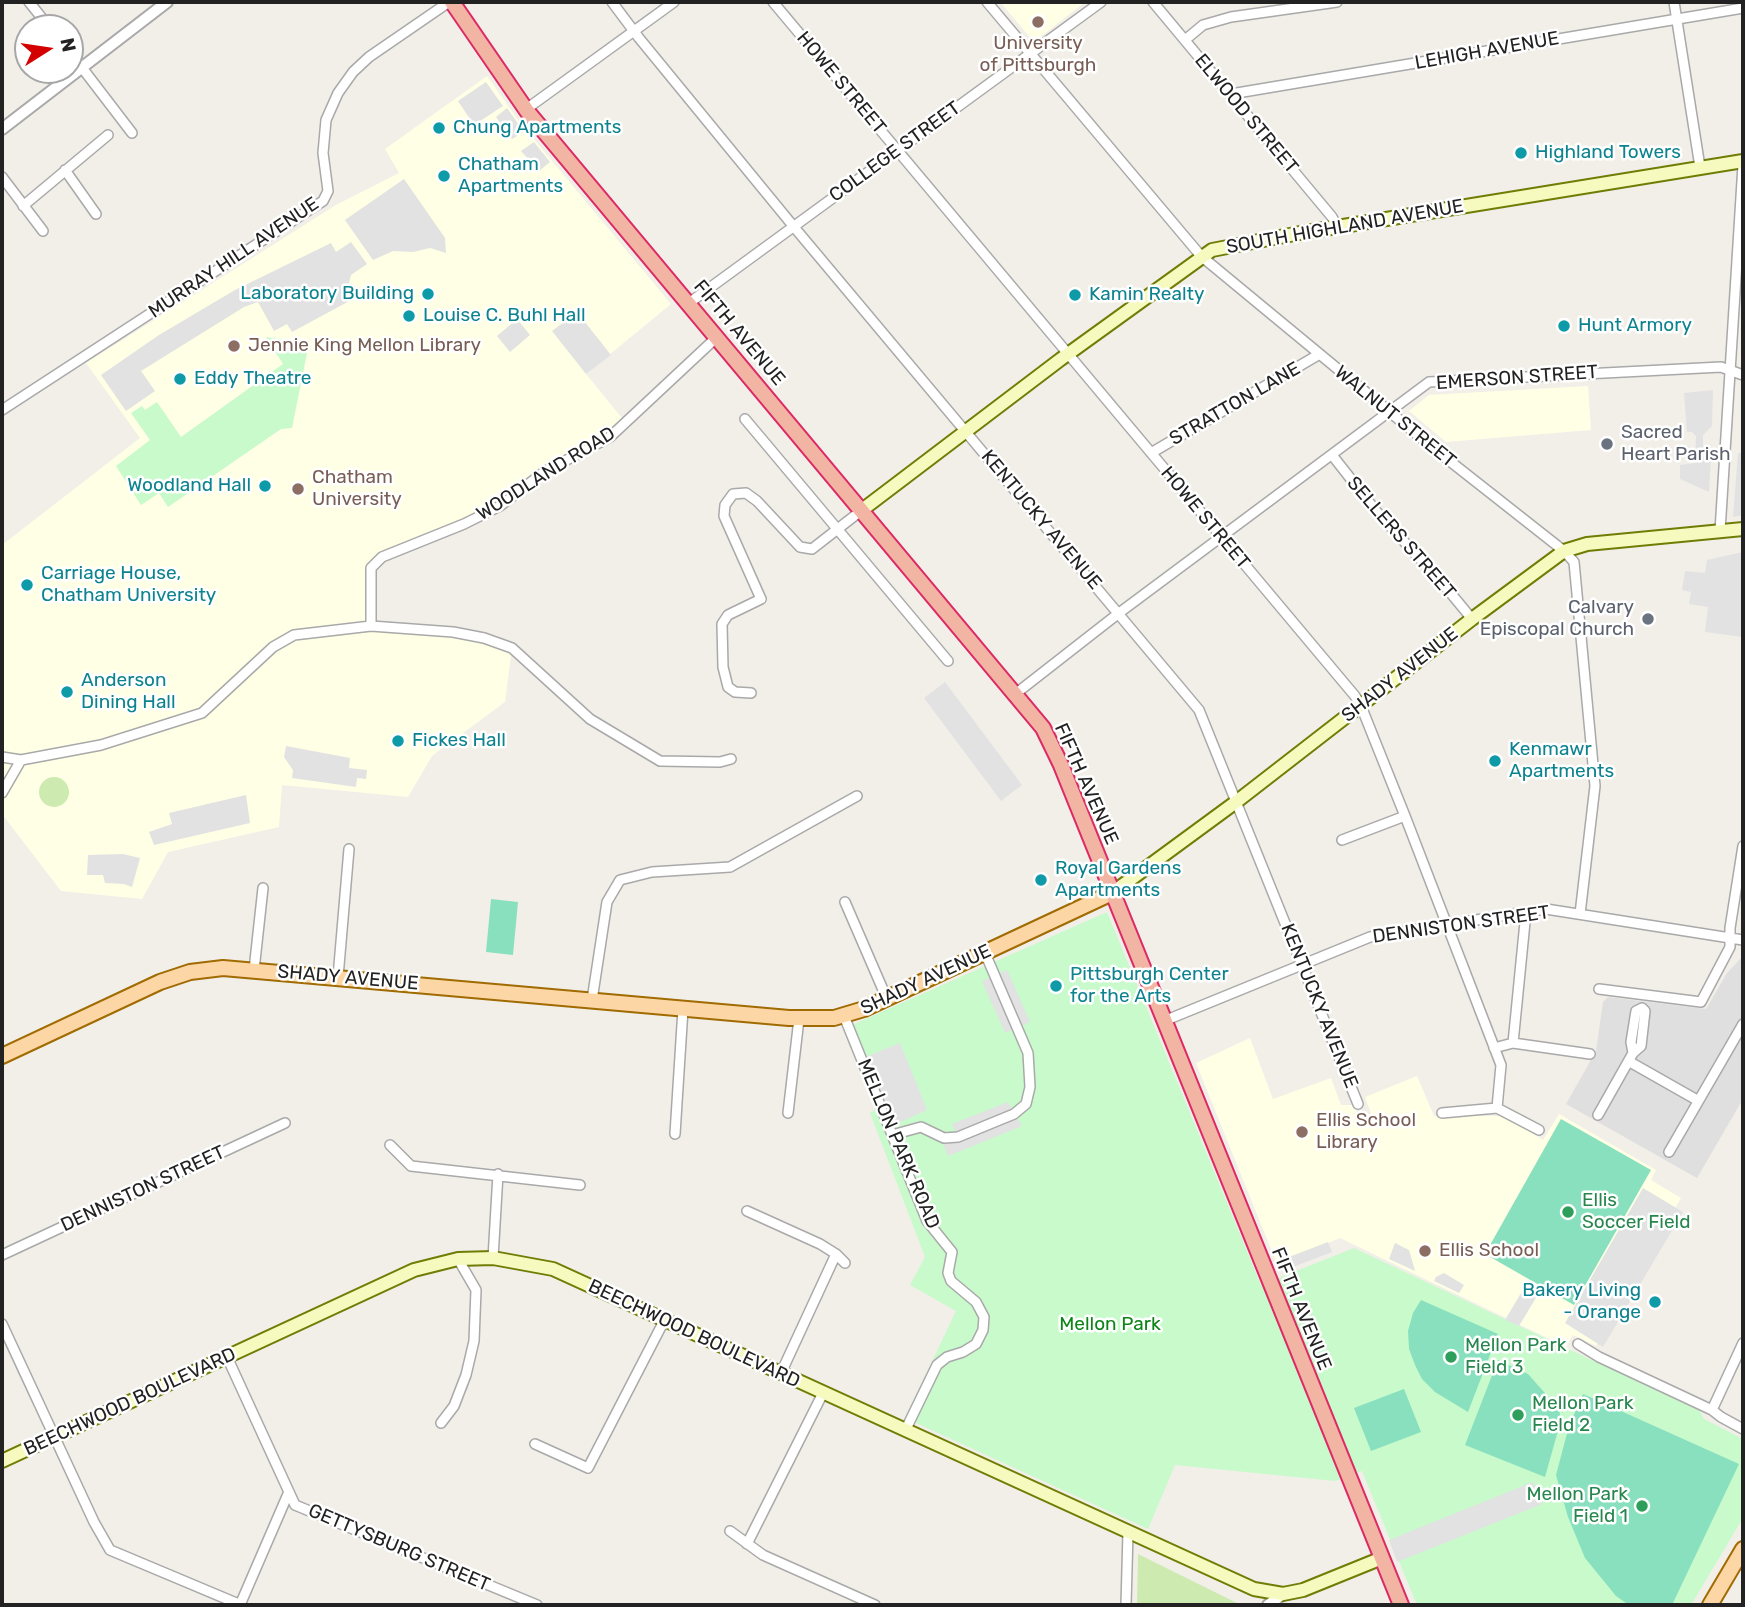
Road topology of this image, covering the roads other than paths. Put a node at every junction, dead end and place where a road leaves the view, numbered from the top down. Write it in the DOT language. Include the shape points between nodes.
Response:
graph roads {
  1 [pos="167,2"];
  2 [pos="450,2"];
  3 [pos="612,2"];
  4 [pos="674,2"];
  5 [pos="773,2"];
  6 [pos="986,2"];
  7 [pos="1101,2"];
  8 [pos="1153,2"];
  9 [pos="1337,2"];
  10 [pos="1674,2"];
  11 [pos="1743,8"];
  12 [pos="1678,19"];
  13 [pos="633,32"];
  14 [pos="1185,40"];
  15 [pos="1030,54"];
  16 [pos="84,65"];
  17 [pos="84,70"];
  18 [pos="60,84"];
  19 [pos="1231,94"];
  20 [pos="525,110"];
  21 [pos="2,129"];
  22 [pos="132,133"];
  23 [pos="108,135"];
  24 [pos="898,150"];
  25 [pos="1743,163"];
  26 [pos="1700,167"];
  27 [pos="65,170"];
  28 [pos="2,177"];
  29 [pos="23,206"];
  30 [pos="96,214"];
  31 [pos="794,227"];
  32 [pos="1337,227"];
  33 [pos="43,231"];
  34 [pos="1741,234"];
  35 [pos="1201,257"];
  36 [pos="689,303"];
  37 [pos="717,337"];
  38 [pos="1069,354"];
  39 [pos="1318,355"];
  40 [pos="1730,372"];
  41 [pos="1743,374"];
  42 [pos="2,410"];
  43 [pos="1390,411"];
  44 [pos="745,419"];
  45 [pos="967,432"];
  46 [pos="1151,453"];
  47 [pos="1332,456"];
  48 [pos="862,510"];
  49 [pos="1743,529"];
  50 [pos="838,530"];
  51 [pos="1720,531"];
  52 [pos="1222,536"];
  53 [pos="1564,551"];
  54 [pos="1119,613"];
  55 [pos="1472,619"];
  56 [pos="371,626"];
  57 [pos="948,661"];
  58 [pos="751,693"];
  59 [pos="1014,695"];
  60 [pos="1361,706"];
  61 [pos="2,757"];
  62 [pos="731,759"];
  63 [pos="21,760"];
  64 [pos="2,793"];
  65 [pos="857,796"];
  66 [pos="1236,802"];
  67 [pos="1405,816"];
  68 [pos="1342,840"];
  69 [pos="1743,846"];
  70 [pos="349,849"];
  71 [pos="263,888"];
  72 [pos="1112,893"];
  73 [pos="845,902"];
  74 [pos="1526,912"];
  75 [pos="1580,914"];
  76 [pos="1447,924"];
  77 [pos="1730,938"];
  78 [pos="1743,940"];
  79 [pos="985,953"];
  80 [pos="1302,963"];
  81 [pos="254,970"];
  82 [pos="338,977"];
  83 [pos="1599,989"];
  84 [pos="887,999"];
  85 [pos="592,1000"];
  86 [pos="683,1009"];
  87 [pos="844,1016"];
  88 [pos="799,1019"];
  89 [pos="1164,1021"];
  90 [pos="1743,1024"];
  91 [pos="1513,1043"];
  92 [pos="1494,1048"];
  93 [pos="1590,1054"];
  94 [pos="2,1056"];
  95 [pos="1697,1100"];
  96 [pos="1358,1104"];
  97 [pos="1497,1108"];
  98 [pos="788,1113"];
  99 [pos="1442,1113"];
  100 [pos="1598,1115"];
  101 [pos="285,1123"];
  102 [pos="1539,1130"];
  103 [pos="676,1134"];
  104 [pos="892,1135"];
  105 [pos="390,1145"];
  106 [pos="1669,1152"];
  107 [pos="498,1174"];
  108 [pos="580,1185"];
  109 [pos="747,1211"];
  110 [pos="836,1254"];
  111 [pos="2,1255"];
  112 [pos="493,1258"];
  113 [pos="458,1259"];
  114 [pos="845,1263"];
  115 [pos="664,1319"];
  116 [pos="2,1324"];
  117 [pos="1743,1343"];
  118 [pos="1578,1344"];
  119 [pos="227,1357"];
  120 [pos="781,1373"];
  121 [pos="823,1393"];
  122 [pos="1712,1410"];
  123 [pos="441,1423"];
  124 [pos="1743,1429"];
  125 [pos="905,1431"];
  126 [pos="55,1437"];
  127 [pos="535,1444"];
  128 [pos="2,1461"];
  129 [pos="288,1494"];
  130 [pos="730,1531"];
  131 [pos="1128,1532"];
  132 [pos="747,1544"];
  133 [pos="1743,1549"];
  134 [pos="1382,1558"];
  135 [pos="1283,1594"];
  136 [pos="240,1605"];
  137 [pos="537,1605"];
  138 [pos="875,1605"];
  139 [pos="1126,1605"];
  140 [pos="1268,1605"];
  141 [pos="1401,1605"];
  142 [pos="1710,1605"];
  1 -- 16 [label="street"];
  2 -- 20 [label="highway, FIFTH AVENUE"];
  2 -- 42 [label="street, MURRAY HILL AVENUE" via="369,57 338,93 326,120 323,153 328,191 323,201"];
  3 -- 13 [label="street, KENTUCKY AVENUE"];
  4 -- 13 [label="street"];
  5 -- 24 [label="street, HOWE STREET"];
  6 -- 15 [label="street, WALNUT STREET"];
  7 -- 15 [label="street, COLLEGE STREET"];
  8 -- 14 [label="street, ELWOOD STREET"];
  9 -- 14 [label="street" via="1231,17 1203,25"];
  10 -- 12 [label="street"];
  11 -- 12 [label="street, LEHIGH AVENUE"];
  12 -- 19 [label="street, LEHIGH AVENUE"];
  12 -- 26 [label="street"];
  13 -- 20 [label="street"];
  13 -- 31 [label="street, KENTUCKY AVENUE"];
  14 -- 19 [label="street, ELWOOD STREET"];
  15 -- 24 [label="street, COLLEGE STREET"];
  15 -- 35 [label="street, WALNUT STREET"];
  17 -- 22 [label="street"];
  18 -- 21 [label="street"];
  19 -- 32 [label="street, ELWOOD STREET"];
  20 -- 36 [label="highway, FIFTH AVENUE"];
  23 -- 27 [label="street"];
  24 -- 31 [label="street, COLLEGE STREET"];
  24 -- 38 [label="street, HOWE STREET"];
  25 -- 26 [label="main road, SOUTH HIGHLAND AVENUE"];
  25 -- 34 [label="street"];
  26 -- 32 [label="main road, SOUTH HIGHLAND AVENUE"];
  27 -- 29 [label="street"];
  27 -- 30 [label="street"];
  28 -- 29 [label="street"];
  29 -- 33 [label="street"];
  31 -- 36 [label="street, COLLEGE STREET"];
  31 -- 45 [label="street, KENTUCKY AVENUE"];
  32 -- 35 [label="main road, SOUTH HIGHLAND AVENUE" via="1212,250"];
  34 -- 40 [label="street"];
  35 -- 38 [label="main road, SOUTH HIGHLAND AVENUE"];
  35 -- 39 [label="street, WALNUT STREET"];
  36 -- 37 [label="highway, FIFTH AVENUE"];
  37 -- 48 [label="highway, FIFTH AVENUE"];
  37 -- 56 [label="street, WOODLAND ROAD" via="610,437 544,472 500,506 382,557 371,568"];
  38 -- 45 [label="main road, SOUTH HIGHLAND AVENUE"];
  38 -- 46 [label="street, HOWE STREET"];
  39 -- 43 [label="street, WALNUT STREET"];
  39 -- 46 [label="street, STRATTON LANE"];
  40 -- 41 [label="street, EMERSON STREET"];
  40 -- 43 [label="street, EMERSON STREET" via="1721,367 1429,382"];
  40 -- 51 [label="street"];
  43 -- 47 [label="street, EMERSON STREET"];
  43 -- 53 [label="street, WALNUT STREET"];
  44 -- 50 [label="street"];
  45 -- 48 [label="main road, SOUTH HIGHLAND AVENUE"];
  45 -- 54 [label="street, KENTUCKY AVENUE"];
  46 -- 52 [label="street, HOWE STREET"];
  47 -- 52 [label="street, EMERSON STREET"];
  47 -- 55 [label="street, SELLERS STREET"];
  48 -- 50 [label="street"];
  48 -- 59 [label="highway, FIFTH AVENUE"];
  49 -- 51 [label="main road, SHADY AVENUE"];
  50 -- 57 [label="street"];
  50 -- 58 [label="street" via="817,547 800,547 746,493 733,494 725,505 724,516 761,599 728,615 722,624 723,667 727,687"];
  51 -- 53 [label="main road, SHADY AVENUE" via="1587,544"];
  52 -- 54 [label="street, EMERSON STREET"];
  52 -- 60 [label="street, HOWE STREET"];
  53 -- 55 [label="main road, SHADY AVENUE"];
  53 -- 75 [label="street" via="1574,562 1595,786"];
  54 -- 59 [label="street, EMERSON STREET"];
  54 -- 66 [label="street, KENTUCKY AVENUE" via="1199,710"];
  55 -- 60 [label="main road, SHADY AVENUE"];
  56 -- 62 [label="street" via="453,632 512,648 590,719 660,761"];
  56 -- 63 [label="street" via="294,635 273,647 202,713 101,745"];
  59 -- 72 [label="highway, FIFTH AVENUE" via="1043,728 1055,752"];
  60 -- 66 [label="main road, SHADY AVENUE"];
  60 -- 67 [label="street, HOWE STREET"];
  61 -- 63 [label="street"];
  63 -- 64 [label="street"];
  65 -- 85 [label="street" via="730,867 652,872 620,880 607,902"];
  66 -- 72 [label="main road, SHADY AVENUE"];
  66 -- 80 [label="street, KENTUCKY AVENUE"];
  67 -- 68 [label="street"];
  67 -- 76 [label="street, HOWE STREET"];
  69 -- 77 [label="street"];
  70 -- 82 [label="street"];
  71 -- 81 [label="street"];
  72 -- 79 [label="main road, SHADY AVENUE"];
  72 -- 89 [label="highway, FIFTH AVENUE"];
  73 -- 84 [label="street"];
  74 -- 75 [label="street, DENNISTON STREET" via="1546,909"];
  74 -- 76 [label="street, DENNISTON STREET"];
  74 -- 91 [label="street"];
  75 -- 77 [label="street, DENNISTON STREET"];
  76 -- 80 [label="street, DENNISTON STREET" via="1370,937"];
  76 -- 92 [label="street, HOWE STREET"];
  77 -- 78 [label="street, DENNISTON STREET"];
  77 -- 83 [label="street" via="1730,947 1701,1002"];
  79 -- 84 [label="main road, SHADY AVENUE"];
  79 -- 104 [label="street" via="1028,1054 1026,1104 1014,1114 958,1137 944,1138 921,1127"];
  80 -- 89 [label="street, DENNISTON STREET"];
  80 -- 96 [label="street, KENTUCKY AVENUE"];
  81 -- 82 [label="main road, SHADY AVENUE"];
  81 -- 94 [label="main road, SHADY AVENUE" via="190,972"];
  82 -- 85 [label="main road, SHADY AVENUE"];
  84 -- 87 [label="main road, SHADY AVENUE"];
  85 -- 86 [label="main road, SHADY AVENUE"];
  86 -- 88 [label="main road, SHADY AVENUE"];
  86 -- 103 [label="street"];
  87 -- 88 [label="main road, SHADY AVENUE"];
  87 -- 104 [label="street, MELLON PARK ROAD"];
  88 -- 98 [label="street"];
  89 -- 134 [label="highway, FIFTH AVENUE"];
  90 -- 95 [label="street"];
  91 -- 92 [label="street"];
  91 -- 93 [label="street"];
  92 -- 97 [label="street, HOWE STREET" via="1501,1065"];
  95 -- 100 [label="street" via="1631,1057"];
  95 -- 106 [label="street"];
  97 -- 99 [label="street"];
  97 -- 102 [label="street"];
  101 -- 111 [label="street, DENNISTON STREET"];
  104 -- 125 [label="street, MELLON PARK ROAD" via="927,1221 951,1250 951,1281 976,1302 984,1317 976,1344 937,1365"];
  105 -- 107 [label="street" via="411,1166"];
  107 -- 108 [label="street"];
  107 -- 112 [label="street"];
  109 -- 110 [label="street"];
  110 -- 114 [label="street"];
  110 -- 120 [label="street"];
  112 -- 113 [label="main road, BEECHWOOD BOULEVARD"];
  112 -- 115 [label="main road, BEECHWOOD BOULEVARD" via="553,1269"];
  113 -- 119 [label="main road, BEECHWOOD BOULEVARD" via="414,1270"];
  113 -- 123 [label="street" via="475,1290 474,1341 454,1406"];
  115 -- 120 [label="main road, BEECHWOOD BOULEVARD"];
  115 -- 127 [label="street" via="588,1468"];
  116 -- 126 [label="street"];
  117 -- 122 [label="street"];
  118 -- 122 [label="street"];
  119 -- 126 [label="main road, BEECHWOOD BOULEVARD"];
  119 -- 129 [label="street, GETTYSBURG STREET"];
  120 -- 121 [label="main road, BEECHWOOD BOULEVARD"];
  121 -- 125 [label="main road, BEECHWOOD BOULEVARD"];
  121 -- 132 [label="street"];
  122 -- 124 [label="street"];
  125 -- 131 [label="main road, BEECHWOOD BOULEVARD"];
  126 -- 128 [label="main road, BEECHWOOD BOULEVARD"];
  126 -- 136 [label="street" via="110,1550"];
  129 -- 136 [label="street"];
  129 -- 137 [label="street, GETTYSBURG STREET" via="295,1505"];
  130 -- 132 [label="street"];
  131 -- 135 [label="main road, BEECHWOOD BOULEVARD" via="1244,1586"];
  131 -- 139 [label="street"];
  132 -- 138 [label="street"];
  133 -- 142 [label="main road"];
  134 -- 135 [label="main road, BEECHWOOD BOULEVARD"];
  134 -- 141 [label="highway, FIFTH AVENUE"];
  135 -- 140 [label="street"];
}
